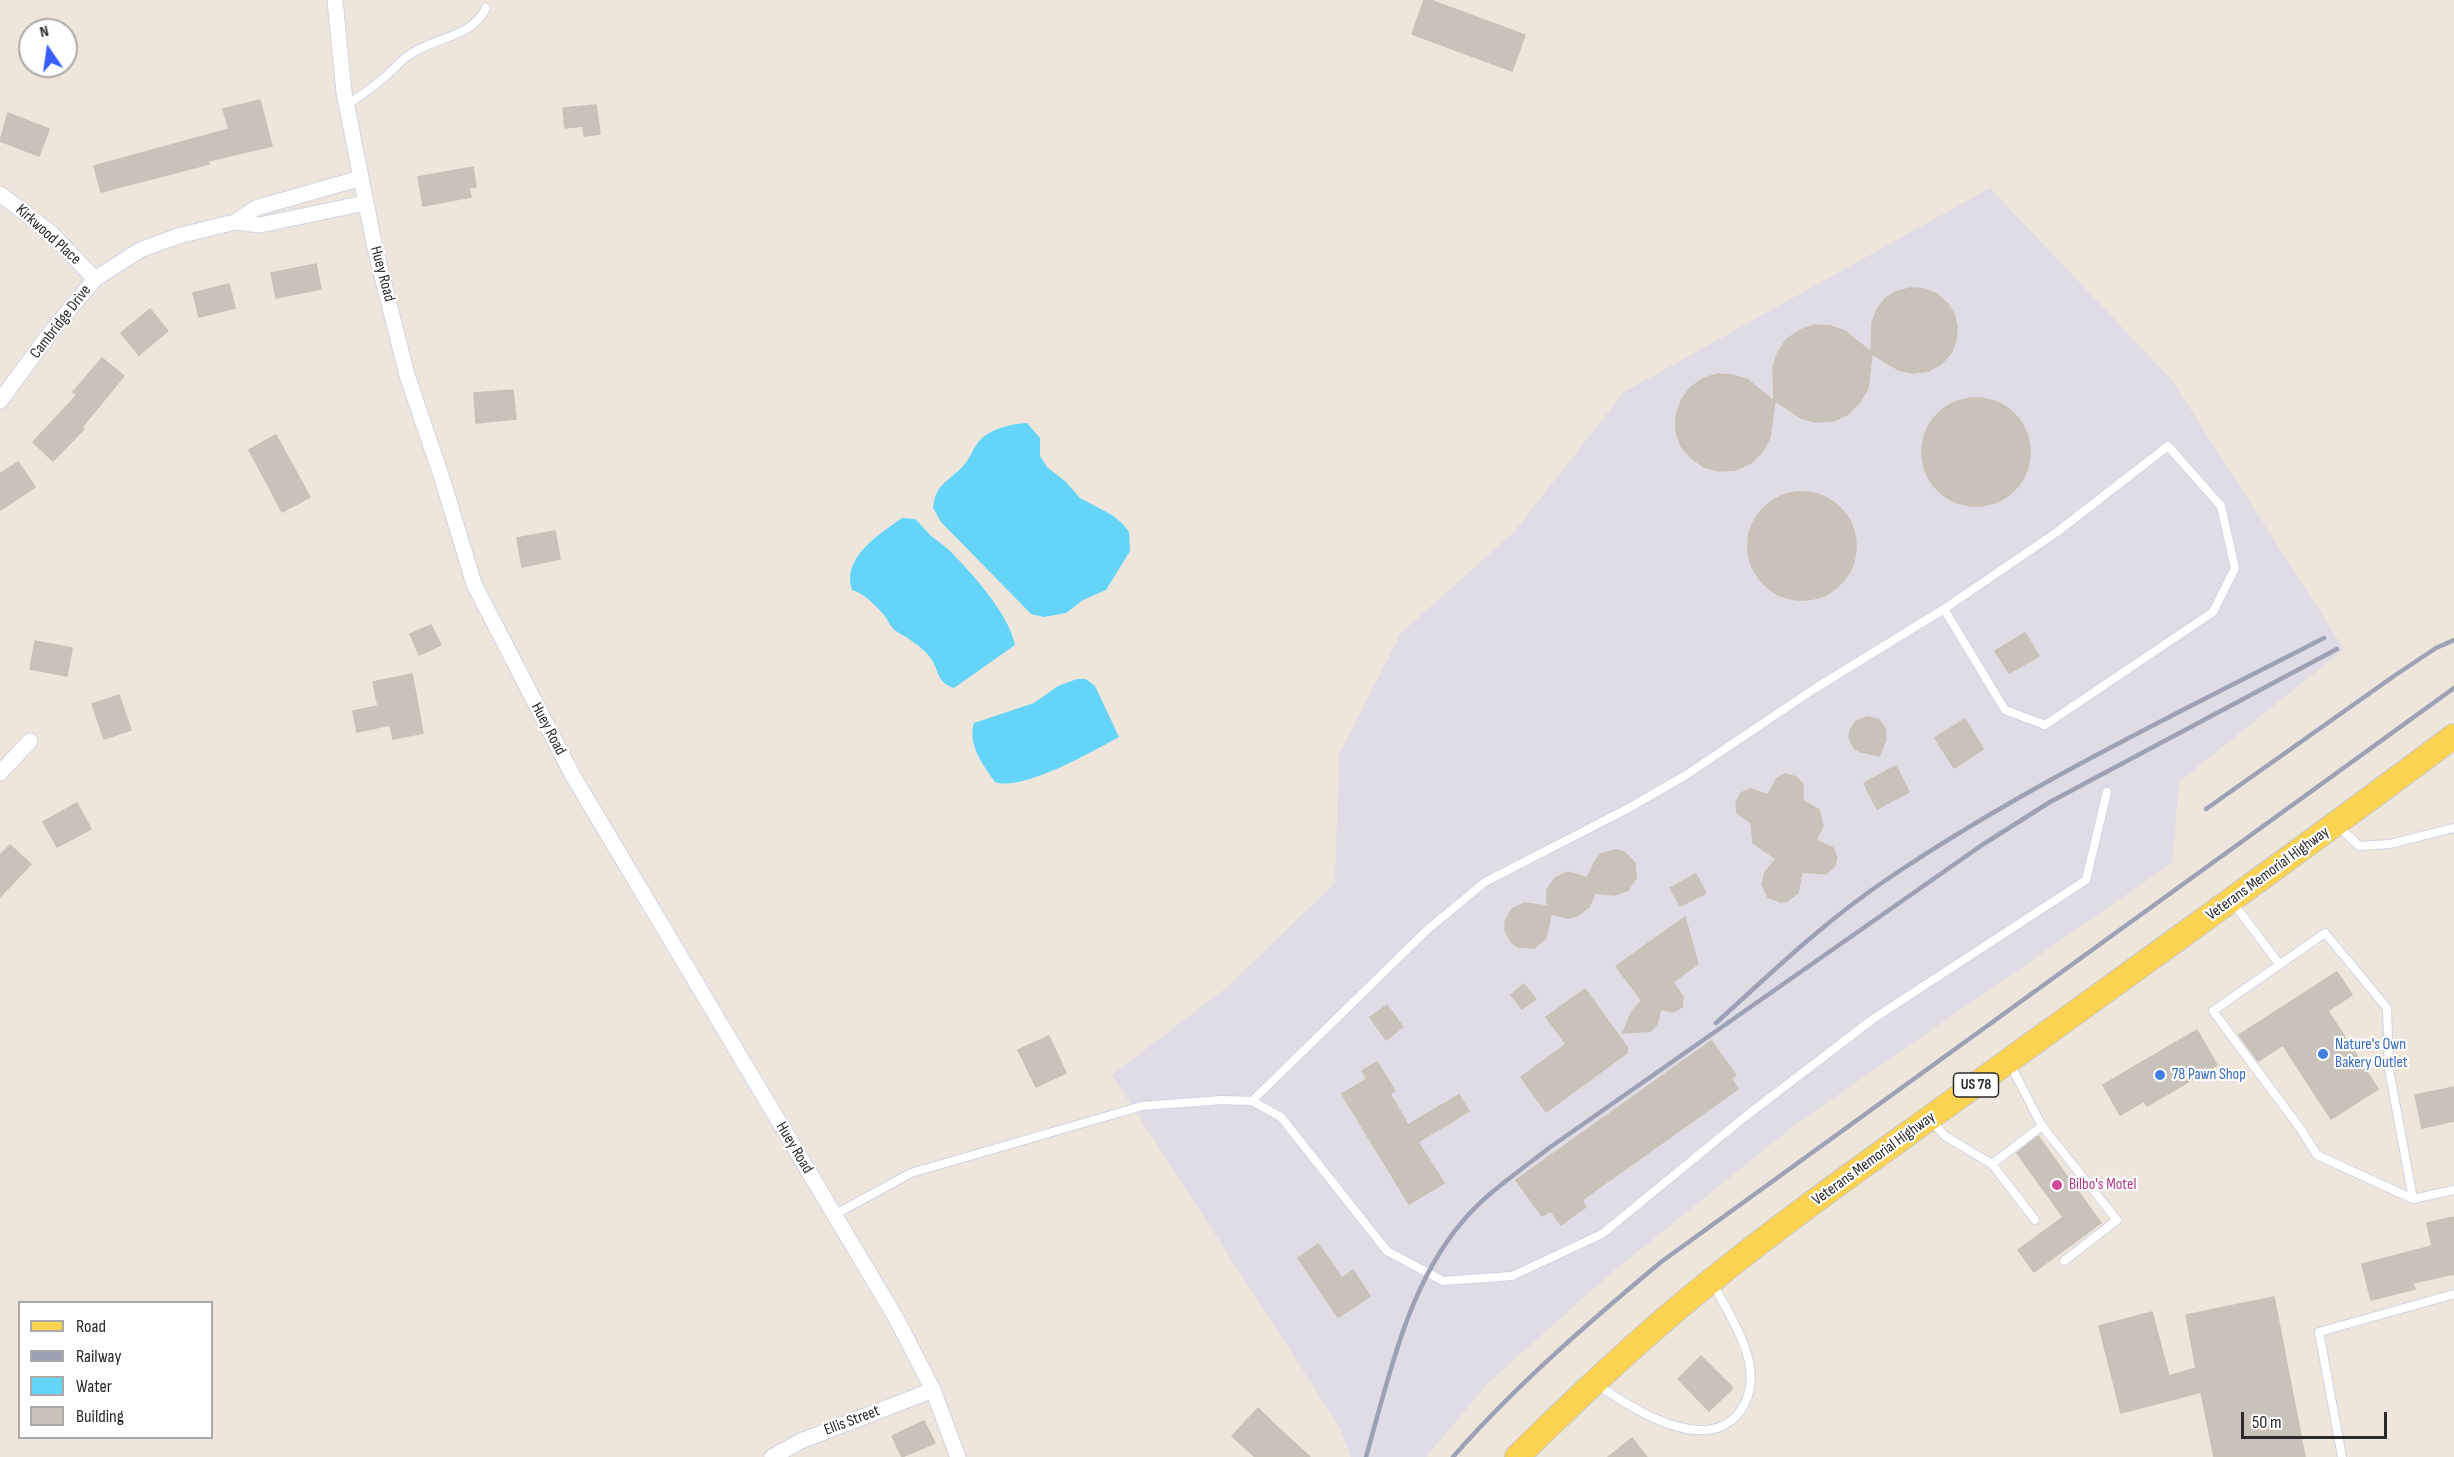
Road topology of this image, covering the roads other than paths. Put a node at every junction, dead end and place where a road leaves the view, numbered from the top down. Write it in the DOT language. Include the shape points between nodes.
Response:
graph roads {
  1 [pos="335,0"];
  2 [pos="486,8"];
  3 [pos="347,105"];
  4 [pos="361,178"];
  5 [pos="0,194"];
  6 [pos="364,203"];
  7 [pos="235,222"];
  8 [pos="95,279"];
  9 [pos="0,401"];
  10 [pos="1944,609"];
  11 [pos="2454,736"];
  12 [pos="30,741"];
  13 [pos="0,773"];
  14 [pos="2108,792"];
  15 [pos="2337,824"];
  16 [pos="2454,828"];
  17 [pos="2231,900"];
  18 [pos="2280,965"];
  19 [pos="2009,1061"];
  20 [pos="1252,1101"];
  21 [pos="1930,1118"];
  22 [pos="2043,1125"];
  23 [pos="1992,1164"];
  24 [pos="2454,1190"];
  25 [pos="2413,1199"];
  26 [pos="834,1215"];
  27 [pos="2036,1220"];
  28 [pos="2064,1261"];
  29 [pos="1711,1281"];
  30 [pos="2454,1294"];
  31 [pos="1595,1382"];
  32 [pos="933,1390"];
  33 [pos="772,1457"];
  34 [pos="958,1457"];
  35 [pos="1517,1457"];
  36 [pos="2342,1457"];
  1 -- 3 [label="street, Huey Road"];
  2 -- 3 [label="lane" via="468,30 416,51"];
  3 -- 4 [label="street, Huey Road"];
  4 -- 6 [label="street, Huey Road"];
  4 -- 7 [label="street, Cambridge Drive" via="256,208"];
  5 -- 8 [label="street, Kirkwood Place" via="51,233"];
  6 -- 7 [label="street, Cambridge Drive" via="260,225"];
  6 -- 26 [label="street, Huey Road" via="407,375 474,584 573,776"];
  7 -- 8 [label="street, Cambridge Drive" via="140,250"];
  8 -- 9 [label="street, Cambridge Drive"];
  10 -- 10 [label="lane" via="2057,532 2168,446 2221,507 2235,568 2213,612 2045,724 2005,710"];
  10 -- 20 [label="lane" via="1814,689 1686,775 1485,882 1427,930"];
  11 -- 15 [label="main road, Veterans Memorial Highway / US 78"];
  12 -- 13 [label="street"];
  14 -- 20 [label="lane" via="2086,880 1873,1019 1602,1233 1512,1276 1443,1281 1387,1251 1281,1117"];
  15 -- 16 [label="lane" via="2359,846 2390,844"];
  15 -- 17 [label="main road, Veterans Memorial Highway / US 78"];
  17 -- 18 [label="lane"];
  17 -- 19 [label="main road, Veterans Memorial Highway / US 78"];
  18 -- 25 [label="lane" via="2325,933 2387,1008 2389,1069"];
  18 -- 25 [label="lane" via="2214,1011 2317,1155"];
  19 -- 21 [label="main road, Veterans Memorial Highway / US 78"];
  19 -- 22 [label="lane"];
  20 -- 26 [label="lane" via="1142,1106 911,1173"];
  21 -- 23 [label="lane" via="1945,1136"];
  21 -- 29 [label="main road, Veterans Memorial Highway / US 78"];
  22 -- 23 [label="lane"];
  22 -- 28 [label="lane" via="2117,1220"];
  23 -- 27 [label="lane"];
  24 -- 25 [label="lane"];
  26 -- 32 [label="street, Huey Road" via="896,1318"];
  29 -- 31 [label="main road, Veterans Memorial Highway / US 78"];
  29 -- 31 [label="lane" via="1750,1363 1749,1395 1735,1417 1708,1429 1684,1428 1646,1415"];
  30 -- 36 [label="lane" via="2319,1332"];
  31 -- 35 [label="main road, Veterans Memorial Highway / US 78"];
  32 -- 33 [label="street, Ellis Street" via="801,1441"];
  32 -- 34 [label="street, Huey Road"];
}
